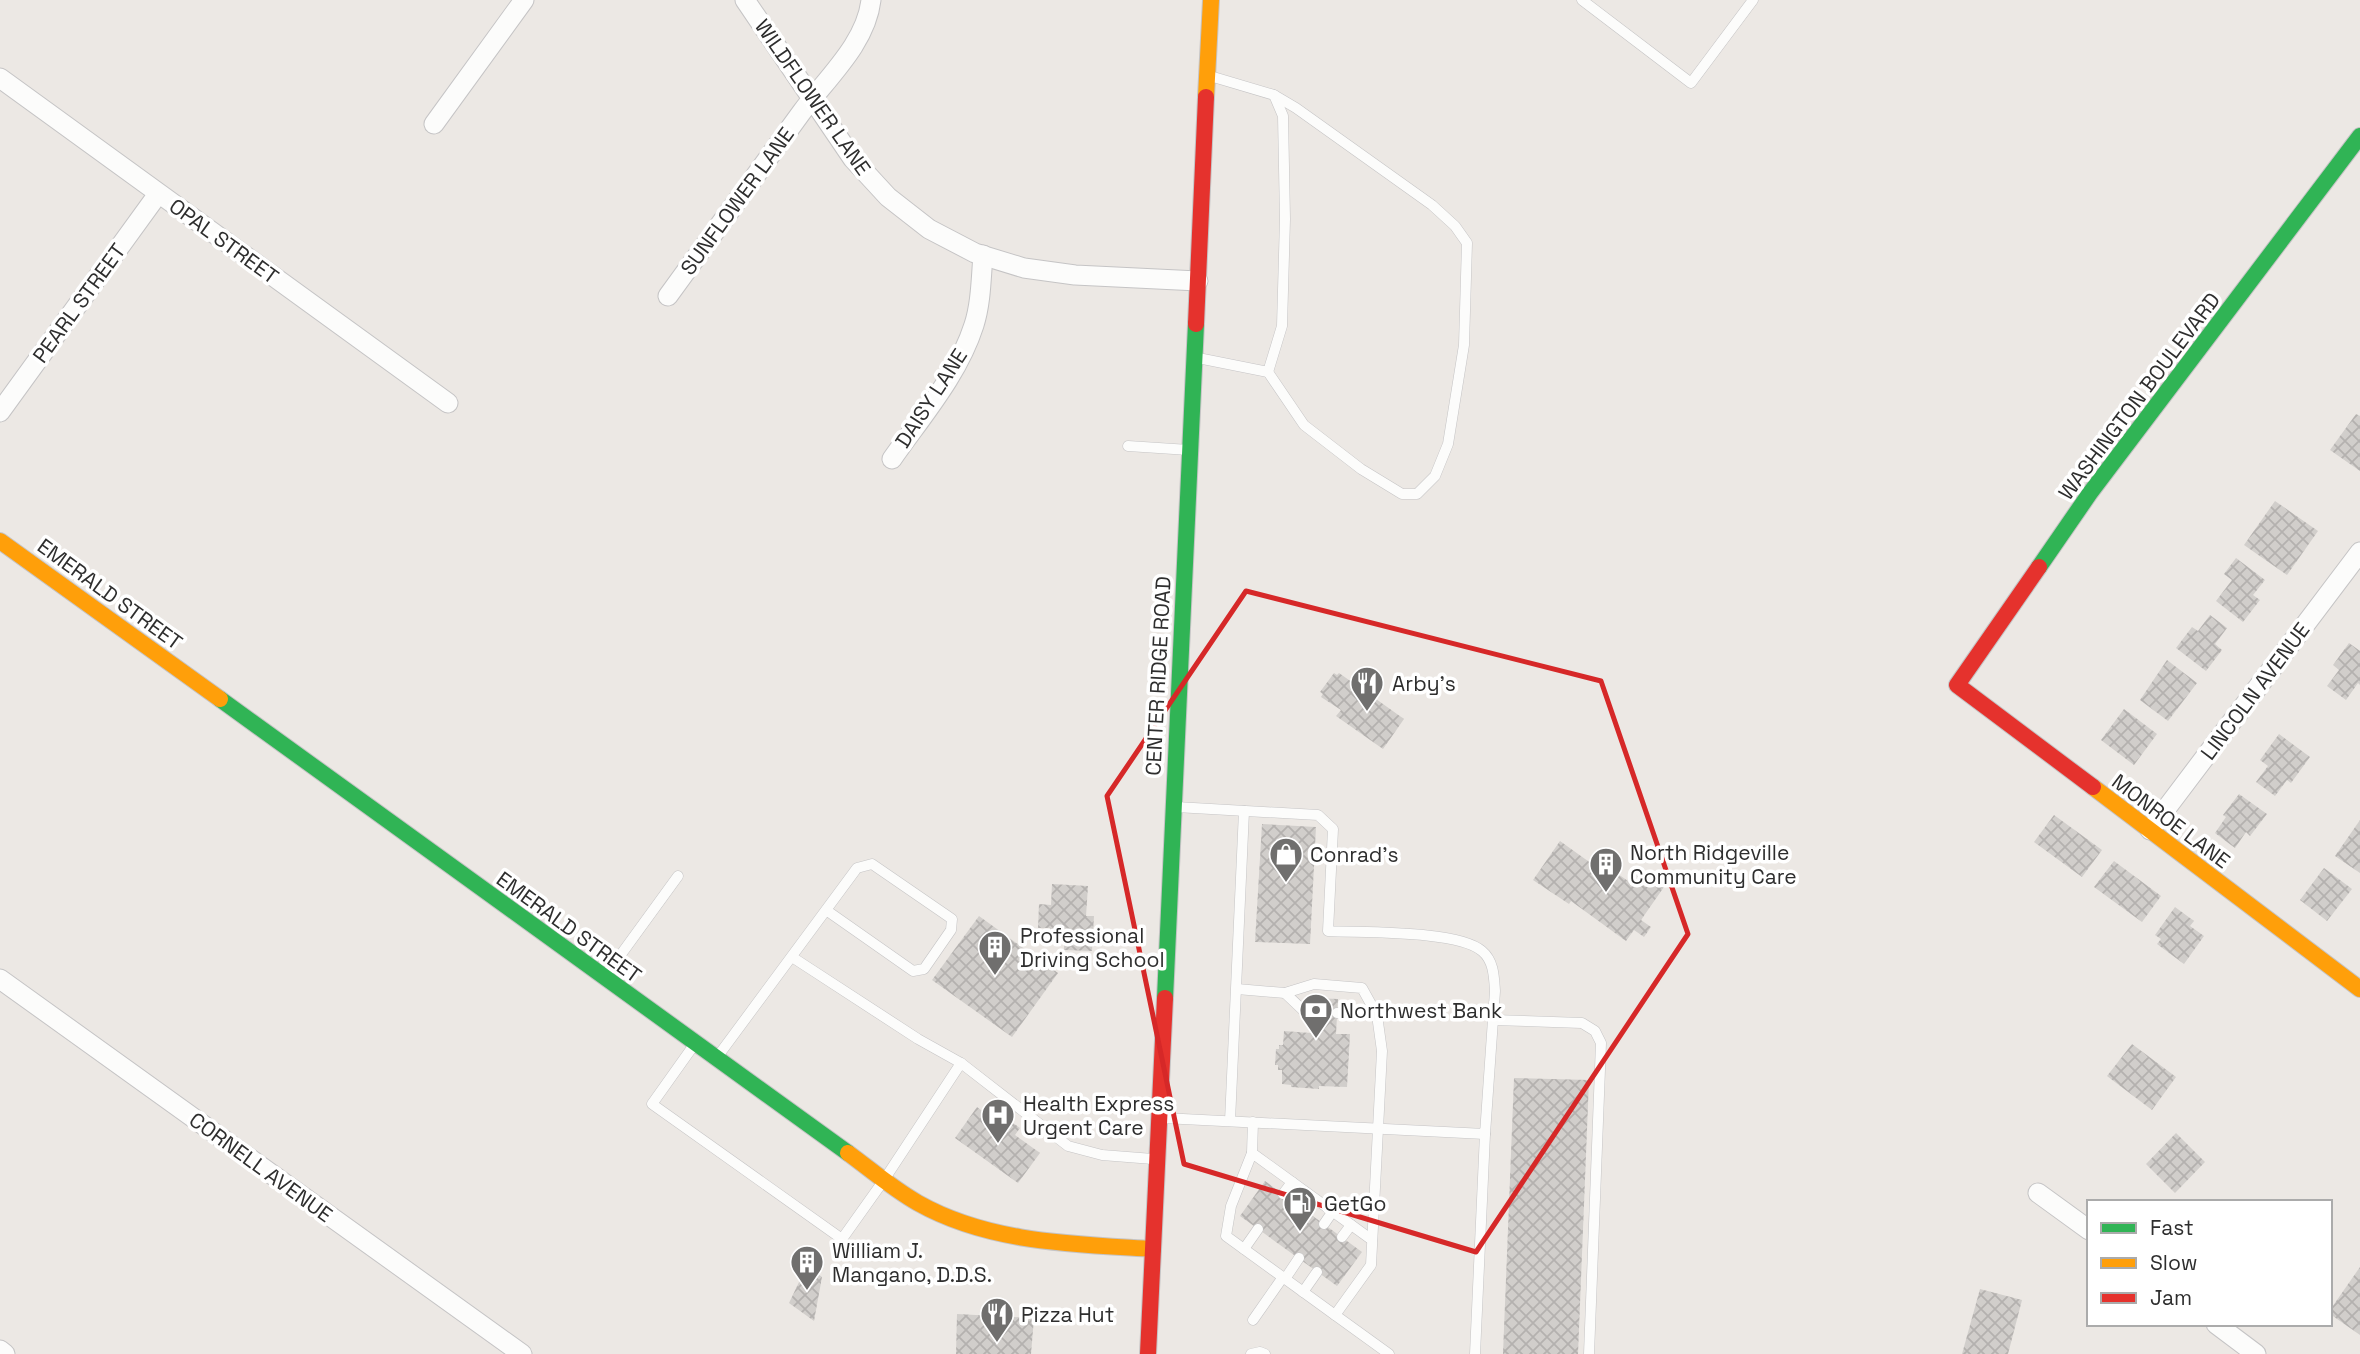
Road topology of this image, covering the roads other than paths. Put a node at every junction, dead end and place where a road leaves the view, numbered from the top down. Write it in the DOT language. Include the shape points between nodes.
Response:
graph roads {
  1 [pos="524,0"];
  2 [pos="745,0"];
  3 [pos="871,0"];
  4 [pos="1211,0"];
  5 [pos="1582,0"];
  6 [pos="1753,0"];
  7 [pos="1207,75"];
  8 [pos="0,78"];
  9 [pos="1274,95"];
  10 [pos="811,99"];
  11 [pos="434,124"];
  12 [pos="2360,136"];
  13 [pos="158,194"];
  14 [pos="983,256"];
  15 [pos="1198,281"];
  16 [pos="668,296"];
  17 [pos="1194,358"];
  18 [pos="1268,372"];
  19 [pos="448,402"];
  20 [pos="0,412"];
  21 [pos="1128,446"];
  22 [pos="1189,450"];
  23 [pos="892,458"];
  24 [pos="0,541"];
  25 [pos="2360,552"];
  26 [pos="1957,685"];
  27 [pos="1173,807"];
  28 [pos="1244,811"];
  29 [pos="2150,830"];
  30 [pos="678,876"];
  31 [pos="826,910"];
  32 [pos="792,957"];
  33 [pos="2356,978"];
  34 [pos="0,979"];
  35 [pos="604,979"];
  36 [pos="1237,989"];
  37 [pos="1286,993"];
  38 [pos="1312,1012"];
  39 [pos="1337,1013"];
  40 [pos="1377,1015"];
  41 [pos="1493,1020"];
  42 [pos="694,1044"];
  43 [pos="716,1059"];
  44 [pos="961,1063"];
  45 [pos="1159,1118"];
  46 [pos="1230,1121"];
  47 [pos="1253,1122"];
  48 [pos="1376,1128"];
  49 [pos="1485,1133"];
  50 [pos="1252,1153"];
  51 [pos="1157,1159"];
  52 [pos="884,1180"];
  53 [pos="1292,1182"];
  54 [pos="2038,1193"];
  55 [pos="1283,1194"];
  56 [pos="1333,1211"];
  57 [pos="1324,1224"];
  58 [pos="1351,1225"];
  59 [pos="1258,1229"];
  60 [pos="2087,1229"];
  61 [pos="1342,1237"];
  62 [pos="1372,1240"];
  63 [pos="1153,1249"];
  64 [pos="1244,1249"];
  65 [pos="1299,1258"];
  66 [pos="1317,1272"];
  67 [pos="1284,1278"];
  68 [pos="1303,1292"];
  69 [pos="1335,1315"];
  70 [pos="1253,1320"];
  71 [pos="2219,1326"];
  72 [pos="0,1350"];
  73 [pos="5,1354"];
  74 [pos="522,1354"];
  75 [pos="1148,1354"];
  76 [pos="1251,1354"];
  77 [pos="1265,1354"];
  78 [pos="1389,1354"];
  79 [pos="1475,1354"];
  80 [pos="1589,1354"];
  81 [pos="2256,1354"];
  1 -- 11 [label="street"];
  2 -- 10 [label="street, WILDFLOWER LANE"];
  3 -- 10 [label="street, SUNFLOWER LANE" via="851,49"];
  4 -- 7 [label="street, CENTER RIDGE ROAD"];
  5 -- 6 [label="lane" via="1691,83"];
  7 -- 9 [label="lane"];
  7 -- 15 [label="street, CENTER RIDGE ROAD"];
  8 -- 13 [label="street, OPAL STREET"];
  9 -- 18 [label="lane" via="1283,116 1285,219 1282,326"];
  9 -- 18 [label="lane" via="1432,205 1468,243 1464,345 1448,444 1435,476 1417,494 1402,495 1304,425"];
  10 -- 14 [label="street, WILDFLOWER LANE" via="853,159 888,197 929,229"];
  10 -- 16 [label="street, SUNFLOWER LANE"];
  12 -- 26 [label="street, WASHINGTON BOULEVARD" via="2090,494"];
  13 -- 19 [label="street, OPAL STREET"];
  13 -- 20 [label="street, PEARL STREET"];
  14 -- 15 [label="street, WILDFLOWER LANE" via="1075,275"];
  14 -- 23 [label="street, DAISY LANE" via="981,290 962,356"];
  15 -- 17 [label="street, CENTER RIDGE ROAD"];
  17 -- 18 [label="lane"];
  17 -- 22 [label="street, CENTER RIDGE ROAD"];
  21 -- 22 [label="lane"];
  22 -- 27 [label="street, CENTER RIDGE ROAD"];
  24 -- 35 [label="street, EMERALD STREET"];
  25 -- 29 [label="street, LINCOLN AVENUE"];
  26 -- 29 [label="street, MONROE LANE"];
  27 -- 28 [label="lane"];
  27 -- 45 [label="street, CENTER RIDGE ROAD"];
  28 -- 36 [label="lane"];
  28 -- 41 [label="lane" via="1318,815 1333,829 1328,930 1453,938 1482,950 1494,974"];
  29 -- 33 [label="street, MONROE LANE"];
  30 -- 35 [label="lane"];
  31 -- 31 [label="lane" via="857,868 872,864 952,919 951,930 923,969 913,971"];
  31 -- 32 [label="lane"];
  32 -- 43 [label="lane"];
  32 -- 44 [label="lane"];
  34 -- 74 [label="street, CORNELL AVENUE"];
  35 -- 42 [label="street, EMERALD STREET"];
  36 -- 37 [label="lane"];
  36 -- 46 [label="lane"];
  37 -- 38 [label="lane" via="1305,1012"];
  37 -- 40 [label="lane" via="1314,984 1362,988"];
  39 -- 40 [label="lane"];
  40 -- 48 [label="lane" via="1382,1051"];
  41 -- 49 [label="lane"];
  41 -- 80 [label="lane" via="1583,1023 1595,1031 1601,1043"];
  42 -- 43 [label="street, EMERALD STREET"];
  42 -- 52 [label="lane" via="652,1104 842,1239"];
  43 -- 52 [label="street, EMERALD STREET"];
  44 -- 51 [label="lane" via="1068,1146 1102,1155"];
  44 -- 52 [label="lane"];
  45 -- 46 [label="lane"];
  45 -- 51 [label="street, CENTER RIDGE ROAD"];
  46 -- 47 [label="lane"];
  47 -- 48 [label="lane"];
  47 -- 50 [label="lane"];
  48 -- 49 [label="lane"];
  48 -- 62 [label="lane"];
  49 -- 79 [label="lane"];
  50 -- 53 [label="lane"];
  50 -- 64 [label="lane" via="1231,1206 1226,1236"];
  51 -- 63 [label="street, CENTER RIDGE ROAD"];
  52 -- 63 [label="street, EMERALD STREET" via="938,1214 984,1232 1034,1241"];
  53 -- 55 [label="lane"];
  53 -- 56 [label="lane"];
  54 -- 60 [label="street"];
  56 -- 57 [label="lane"];
  56 -- 58 [label="lane"];
  58 -- 61 [label="lane"];
  58 -- 62 [label="lane"];
  59 -- 64 [label="lane"];
  62 -- 69 [label="lane" via="1371,1265"];
  63 -- 75 [label="street, CENTER RIDGE ROAD"];
  64 -- 67 [label="lane"];
  65 -- 67 [label="lane"];
  66 -- 68 [label="lane"];
  67 -- 68 [label="lane"];
  67 -- 70 [label="lane"];
  68 -- 69 [label="lane"];
  69 -- 78 [label="lane"];
  71 -- 81 [label="street"];
  72 -- 73 [label="street"];
  76 -- 77 [label="lane"];
}
